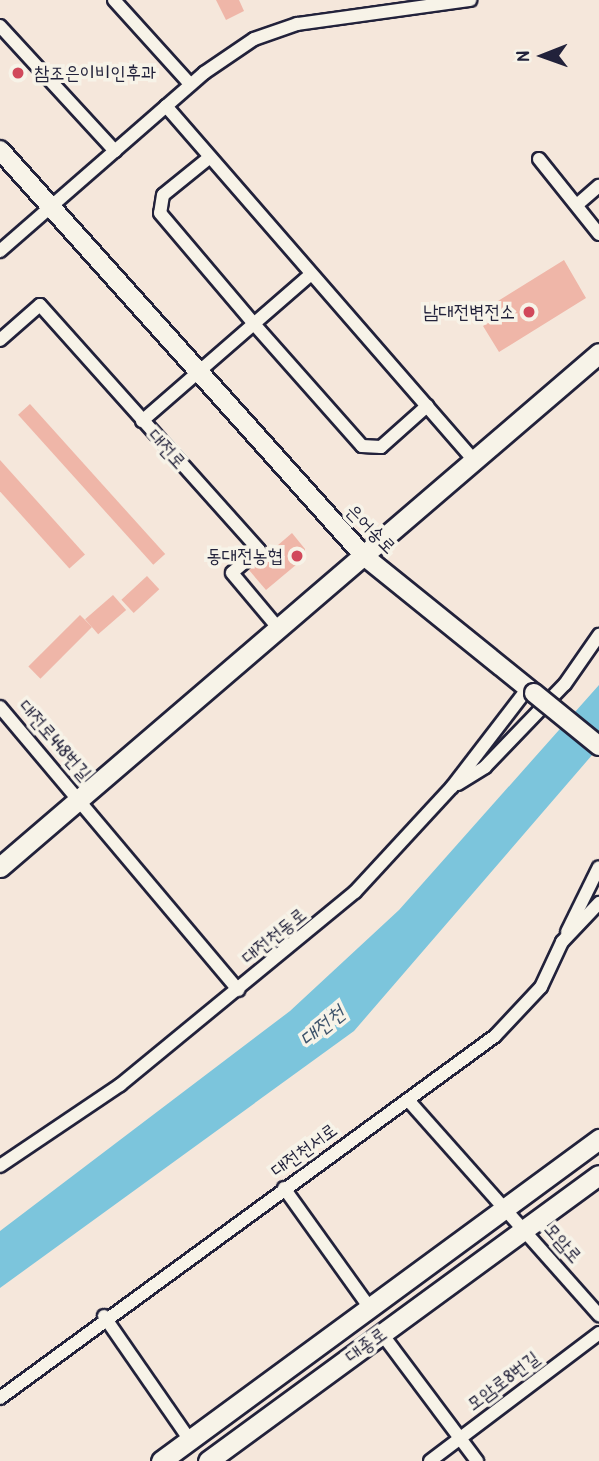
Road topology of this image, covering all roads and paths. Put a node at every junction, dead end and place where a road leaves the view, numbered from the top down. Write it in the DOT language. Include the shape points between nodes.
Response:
graph roads {
  1 [pos="114,0"];
  2 [pos="470,0"];
  3 [pos="0,26"];
  4 [pos="190,84"];
  5 [pos="166,106"];
  6 [pos="0,150"];
  7 [pos="115,151"];
  8 [pos="210,157"];
  9 [pos="539,159"];
  10 [pos="599,186"];
  11 [pos="578,204"];
  12 [pos="51,208"];
  13 [pos="599,234"];
  14 [pos="0,251"];
  15 [pos="310,275"];
  16 [pos="254,324"];
  17 [pos="0,340"];
  18 [pos="599,353"];
  19 [pos="198,373"];
  20 [pos="427,406"];
  21 [pos="142,421"];
  22 [pos="475,461"];
  23 [pos="363,556"];
  24 [pos="279,629"];
  25 [pos="599,635"];
  26 [pos="531,691"];
  27 [pos="0,707"];
  28 [pos="599,746"];
  29 [pos="452,788"];
  30 [pos="80,798"];
  31 [pos="0,867"];
  32 [pos="599,867"];
  33 [pos="599,903"];
  34 [pos="562,942"];
  35 [pos="238,990"];
  36 [pos="408,1100"];
  37 [pos="599,1139"];
  38 [pos="0,1166"];
  39 [pos="599,1175"];
  40 [pos="284,1188"];
  41 [pos="502,1206"];
  42 [pos="525,1229"];
  43 [pos="370,1308"];
  44 [pos="599,1315"];
  45 [pos="104,1316"];
  46 [pos="599,1332"];
  47 [pos="382,1334"];
  48 [pos="0,1398"];
  49 [pos="461,1438"];
  50 [pos="190,1440"];
  51 [pos="161,1461"];
  52 [pos="208,1461"];
  53 [pos="430,1461"];
  54 [pos="477,1461"];
  1 -- 4 [label="street"];
  2 -- 4 [label="street" via="267,32"];
  3 -- 7 [label="street"];
  4 -- 5 [label="street"];
  5 -- 7 [label="street"];
  5 -- 8 [label="street"];
  6 -- 12 [label="main road, 은어송로"];
  7 -- 12 [label="street"];
  8 -- 15 [label="street"];
  8 -- 16 [label="street" via="163,195 160,213"];
  9 -- 11 [label="street"];
  10 -- 11 [label="street"];
  11 -- 13 [label="street"];
  12 -- 14 [label="street"];
  12 -- 19 [label="main road, 은어송로"];
  15 -- 16 [label="street"];
  15 -- 20 [label="street"];
  16 -- 19 [label="street"];
  16 -- 20 [label="street" via="362,446 381,447"];
  17 -- 21 [label="street, 대전로" via="40,305"];
  18 -- 22 [label="main road"];
  19 -- 21 [label="street"];
  19 -- 23 [label="main road, 은어송로"];
  20 -- 22 [label="street"];
  21 -- 24 [label="street, 대전로" via="259,550 232,573"];
  22 -- 23 [label="main road"];
  23 -- 24 [label="main road"];
  23 -- 26 [label="main road, 은어송로"];
  24 -- 30 [label="main road"];
  25 -- 29 [label="street" via="565,684 485,767"];
  26 -- 28 [label="main road, 은어송로, bridge"];
  26 -- 29 [label="street, 대전천동로"];
  27 -- 30 [label="street, 대전로448번길"];
  29 -- 35 [label="street, 대전천동로" via="355,892"];
  30 -- 31 [label="main road"];
  30 -- 35 [label="street"];
  32 -- 34 [label="street"];
  33 -- 34 [label="street, 대전천서로"];
  34 -- 36 [label="street, 대전천서로" via="541,987 495,1037"];
  35 -- 38 [label="street, 대전천동로" via="120,1085"];
  36 -- 40 [label="street, 대전천서로"];
  36 -- 41 [label="street"];
  37 -- 41 [label="main road, 대종로"];
  39 -- 42 [label="main road, 대종로"];
  40 -- 43 [label="street, 대종로"];
  40 -- 45 [label="street, 대전천서로"];
  41 -- 42 [label="street"];
  41 -- 43 [label="main road, 대종로"];
  42 -- 44 [label="street, 모암로"];
  42 -- 47 [label="main road, 대종로"];
  43 -- 50 [label="main road, 대종로"];
  45 -- 48 [label="street, 대전천서로"];
  45 -- 50 [label="street"];
  46 -- 49 [label="street, 모암로8번길"];
  47 -- 49 [label="street"];
  47 -- 52 [label="main road, 대종로"];
  49 -- 53 [label="street, 모암로8번길"];
  49 -- 54 [label="street"];
  50 -- 51 [label="main road, 대종로"];
}
